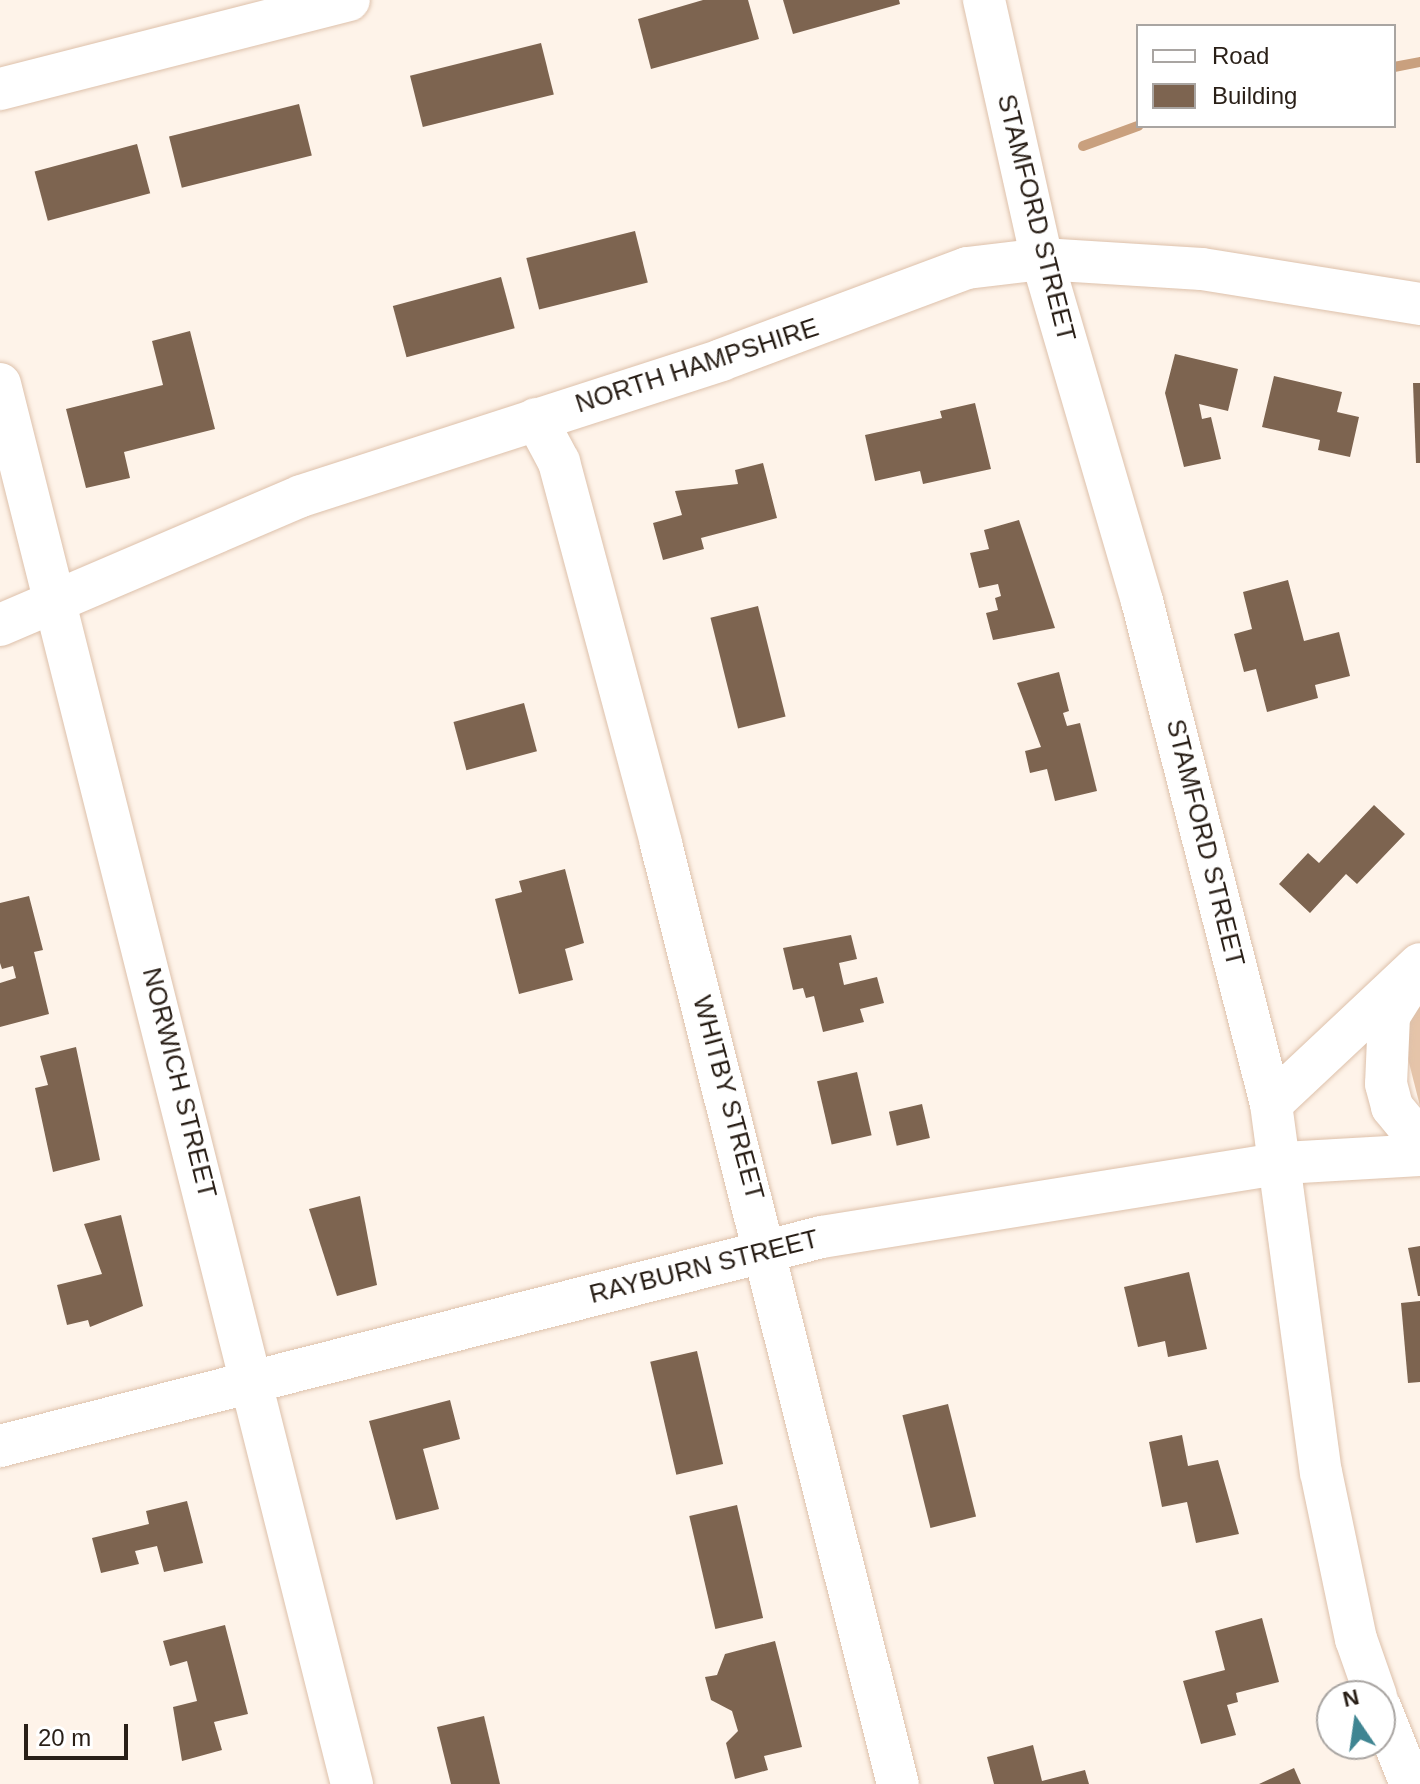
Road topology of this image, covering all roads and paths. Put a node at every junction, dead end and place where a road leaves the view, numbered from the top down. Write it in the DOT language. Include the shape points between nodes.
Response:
graph roads {
  1 [pos="349,0"];
  2 [pos="984,0"];
  3 [pos="0,89"];
  4 [pos="1042,259"];
  5 [pos="1420,304"];
  6 [pos="0,384"];
  7 [pos="536,419"];
  8 [pos="57,602"];
  9 [pos="0,625"];
  10 [pos="1420,964"];
  11 [pos="1271,1104"];
  12 [pos="1420,1141"];
  13 [pos="1420,1155"];
  14 [pos="1283,1163"];
  15 [pos="767,1250"];
  16 [pos="255,1381"];
  17 [pos="0,1446"];
  18 [pos="1370,1680"];
  19 [pos="1396,1747"];
  20 [pos="352,1784"];
  21 [pos="898,1784"];
  22 [pos="1411,1784"];
  1 -- 3 [label="street"];
  2 -- 4 [label="street, STAMFORD STREET"];
  4 -- 5 [label="street, NORTH HAMPSHIRE" via="1202,269"];
  4 -- 7 [label="street, NORTH HAMPSHIRE" via="967,268 832,322"];
  4 -- 11 [label="street, STAMFORD STREET" via="1150,632"];
  6 -- 8 [label="street, NORWICH STREET"];
  7 -- 8 [label="street, NORTH HAMPSHIRE" via="301,496"];
  7 -- 15 [label="street, WHITBY STREET" via="559,462"];
  8 -- 9 [label="street, NORTH HAMPSHIRE"];
  8 -- 16 [label="street, NORWICH STREET"];
  10 -- 11 [label="street"];
  10 -- 12 [label="street" via="1389,1016 1384,1046 1392,1107"];
  11 -- 14 [label="street, STAMFORD STREET"];
  13 -- 14 [label="street, RAYBURN STREET"];
  14 -- 15 [label="street, RAYBURN STREET"];
  14 -- 18 [label="street, STAMFORD STREET" via="1323,1486 1356,1639"];
  15 -- 16 [label="street, RAYBURN STREET"];
  15 -- 21 [label="street, WHITBY STREET"];
  16 -- 17 [label="street, RAYBURN STREET"];
  16 -- 20 [label="street, NORWICH STREET"];
  19 -- 22 [label="street"];
}
